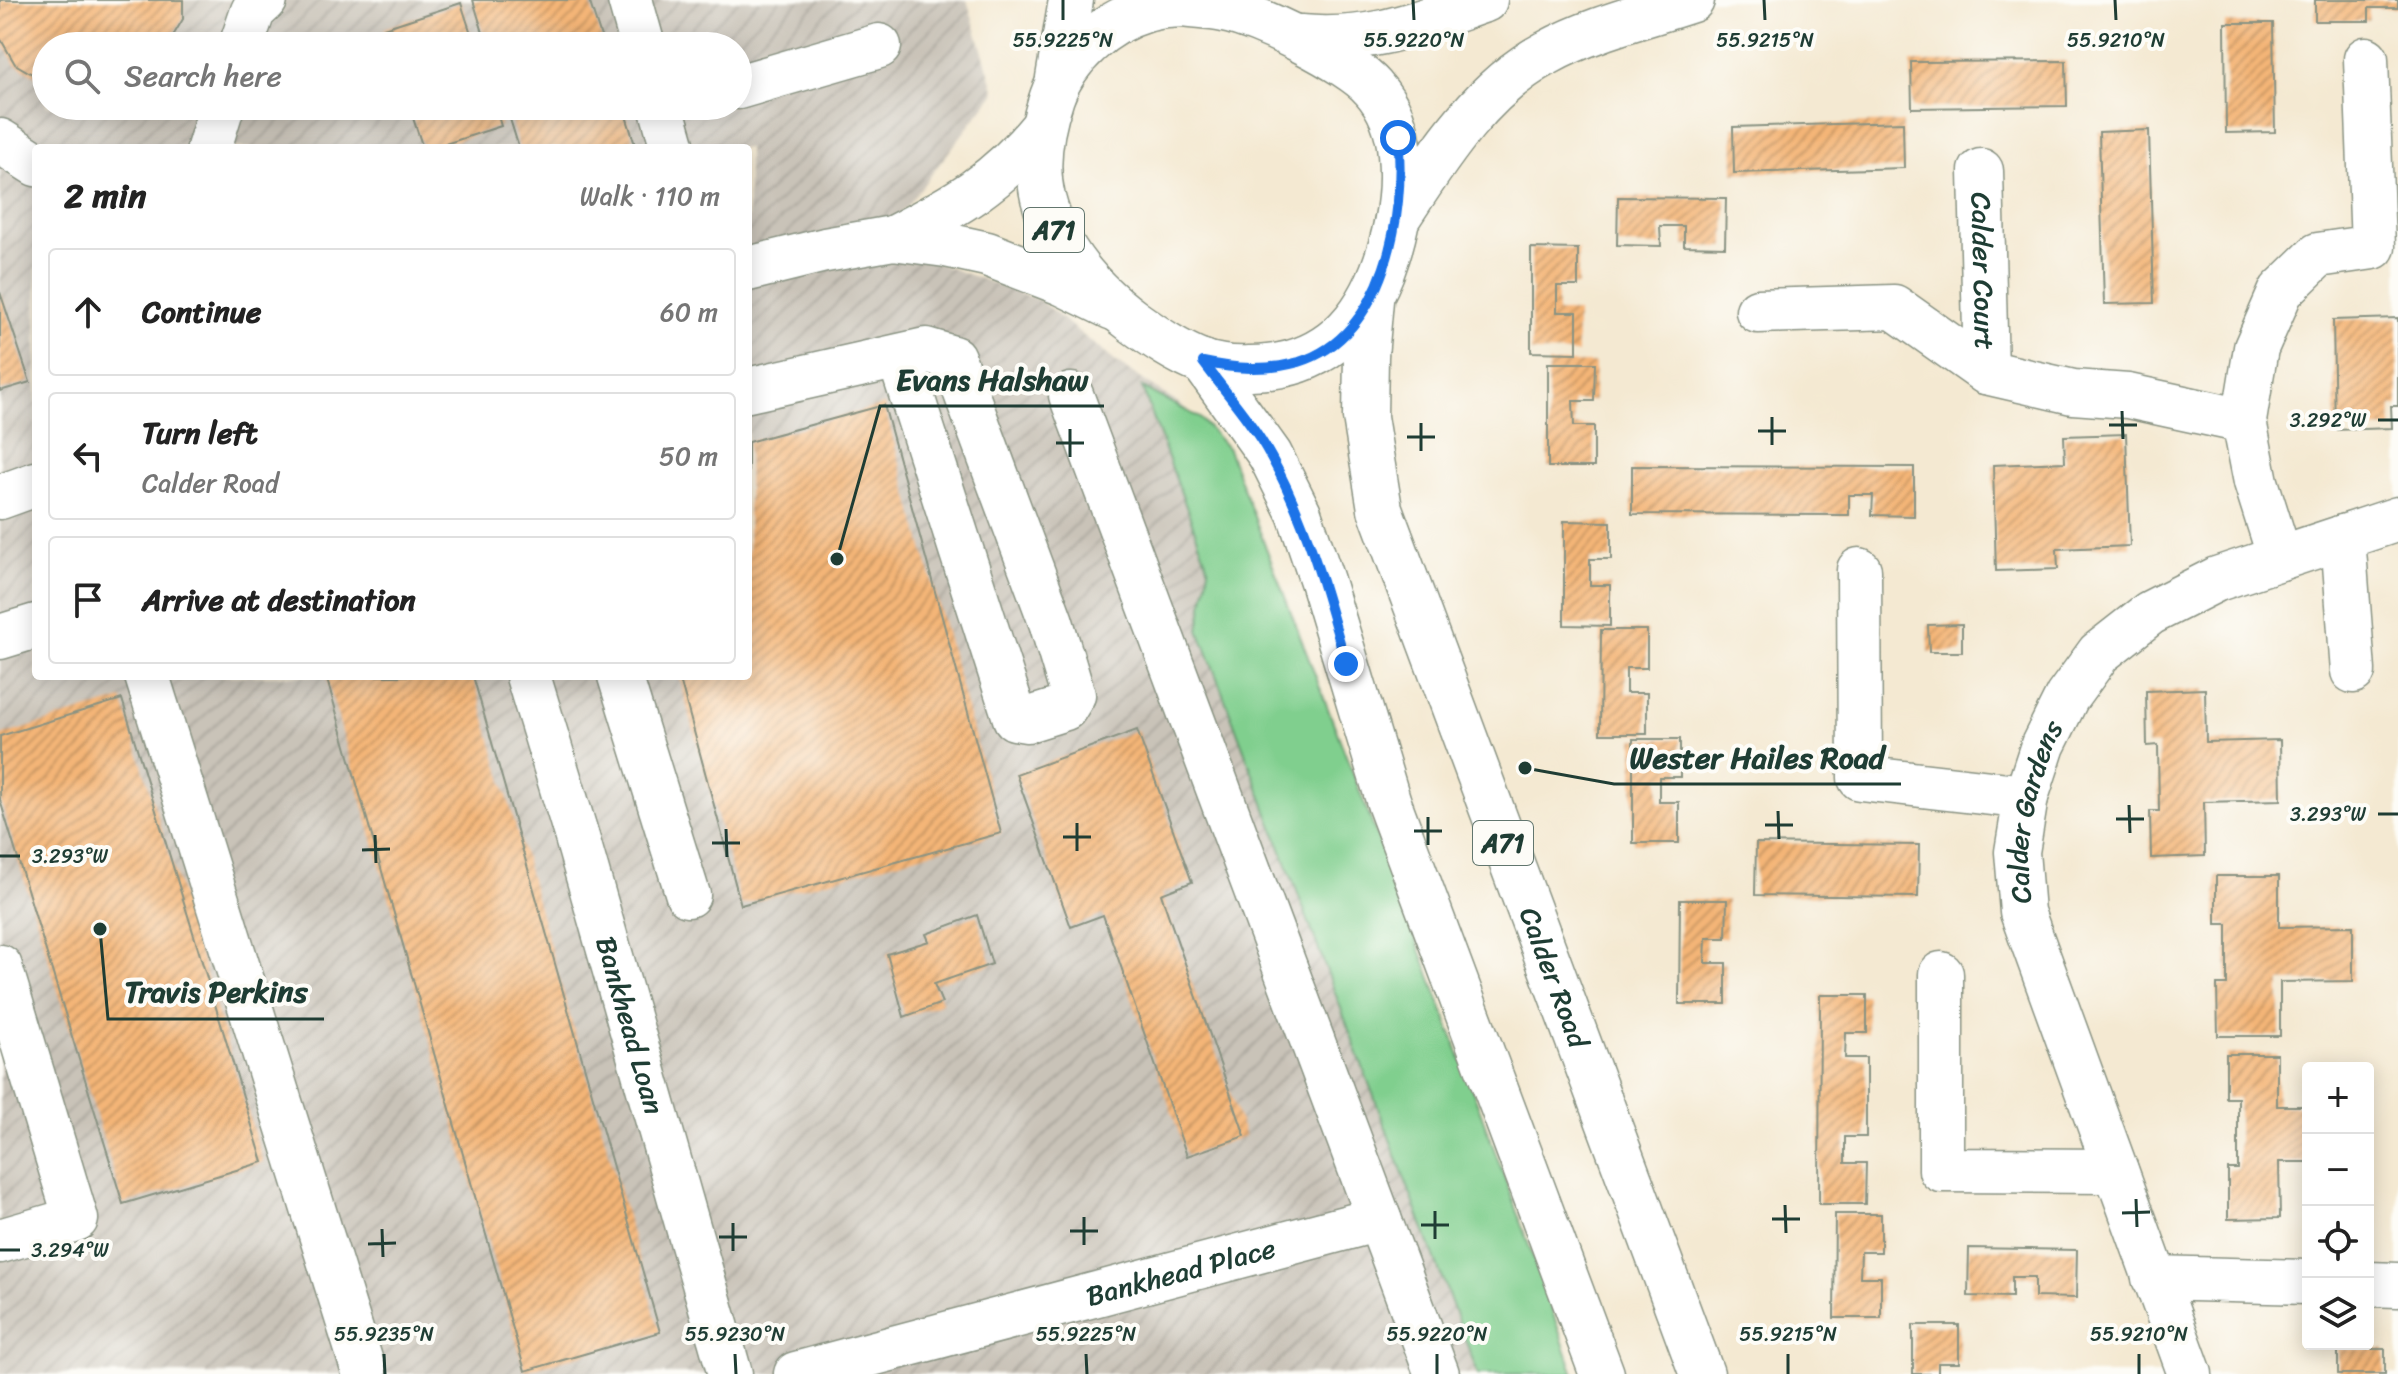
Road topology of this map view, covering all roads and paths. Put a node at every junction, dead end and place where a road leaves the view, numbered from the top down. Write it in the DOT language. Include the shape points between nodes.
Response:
graph roads {
  1 [pos="265,0"];
  2 [pos="630,0"];
  3 [pos="1071,0"];
  4 [pos="1485,0"];
  5 [pos="1692,0"];
  6 [pos="1222,5"];
  7 [pos="246,32"];
  8 [pos="639,32"];
  9 [pos="1290,35"];
  10 [pos="879,46"];
  11 [pos="2366,59"];
  12 [pos="1058,81"];
  13 [pos="752,83"];
  14 [pos="218,120"];
  15 [pos="1042,128"];
  16 [pos="0,141"];
  17 [pos="210,144"];
  18 [pos="32,161"];
  19 [pos="1981,171"];
  20 [pos="1398,218"];
  21 [pos="893,238"];
  22 [pos="752,268"];
  23 [pos="1371,300"];
  24 [pos="1119,311"];
  25 [pos="1758,311"];
  26 [pos="899,356"];
  27 [pos="1203,362"];
  28 [pos="1986,372"];
  29 [pos="752,389"];
  30 [pos="1071,395"];
  31 [pos="2244,421"];
  32 [pos="32,485"];
  33 [pos="0,497"];
  34 [pos="2398,519"];
  35 [pos="2343,537"];
  36 [pos="2280,558"];
  37 [pos="1859,570"];
  38 [pos="32,627"];
  39 [pos="0,637"];
  40 [pos="2353,671"];
  41 [pos="148,680"];
  42 [pos="529,680"];
  43 [pos="621,680"];
  44 [pos="2026,797"];
  45 [pos="688,895"];
  46 [pos="0,967"];
  47 [pos="1941,974"];
  48 [pos="2116,1171"];
  49 [pos="1379,1219"];
  50 [pos="0,1241"];
  51 [pos="2154,1278"];
  52 [pos="2302,1282"];
  53 [pos="2374,1284"];
  54 [pos="2398,1285"];
  55 [pos="364,1372"];
  56 [pos="730,1374"];
  57 [pos="796,1374"];
  58 [pos="1436,1374"];
  59 [pos="1602,1374"];
  60 [pos="1702,1374"];
  61 [pos="2190,1374"];
  1 -- 7 [label="street" via="253,11"];
  2 -- 8 [label="street"];
  3 -- 12 [label="street, A71"];
  4 -- 9 [label="street" via="1366,37"];
  5 -- 20 [label="street" via="1581,37 1545,53 1507,80 1475,111"];
  6 -- 9 [label="street, A71"];
  6 -- 12 [label="street, A71" via="1147,9 1112,24"];
  9 -- 20 [label="street, A71" via="1372,86 1387,108 1401,160"];
  10 -- 13 [label="street"];
  11 -- 31 [label="street" via="2373,247 2318,255 2281,291 2256,348"];
  12 -- 15 [label="street, A71"];
  14 -- 17 [label="street"];
  15 -- 21 [label="street" via="1019,156 964,201"];
  15 -- 24 [label="street, A71" via="1040,167 1052,225 1067,256"];
  16 -- 18 [label="street"];
  19 -- 28 [label="street, Calder Court"];
  20 -- 23 [label="street, A71"];
  21 -- 22 [label="street"];
  21 -- 24 [label="street" via="987,254"];
  23 -- 27 [label="street, A71" via="1350,328 1303,361 1235,369"];
  23 -- 60 [label="street, Calder Road / A71" via="1365,417 1380,509"];
  24 -- 27 [label="street, A71" via="1157,339"];
  25 -- 28 [label="street, Calder Court" via="1894,307"];
  26 -- 26 [label="street" via="926,350 953,358 1051,622 1073,695 1065,708 1027,720 1015,718"];
  26 -- 29 [label="street"];
  27 -- 59 [label="street, A71" via="1270,455 1299,513 1389,803"];
  28 -- 31 [label="street, Calder Court"];
  30 -- 49 [label="street"];
  31 -- 36 [label="street"];
  32 -- 33 [label="street"];
  34 -- 35 [label="street, Calder Gardens"];
  35 -- 36 [label="street, Calder Gardens"];
  35 -- 40 [label="street"];
  36 -- 44 [label="street, Calder Gardens" via="2217,579 2150,613 2099,653 2067,697"];
  37 -- 44 [label="street" via="1860,778"];
  38 -- 39 [label="street"];
  41 -- 55 [label="street"];
  42 -- 56 [label="street, Bankhead Loan"];
  43 -- 45 [label="street"];
  44 -- 48 [label="street, Calder Gardens" via="2017,852 2022,912"];
  46 -- 50 [label="street" via="76,1219"];
  47 -- 48 [label="street" via="1941,1170"];
  48 -- 51 [label="street, Calder Gardens"];
  49 -- 57 [label="street, Bankhead Place"];
  49 -- 58 [label="street"];
  51 -- 52 [label="street"];
  51 -- 61 [label="street, Calder Gardens"];
  53 -- 54 [label="street"];
}
